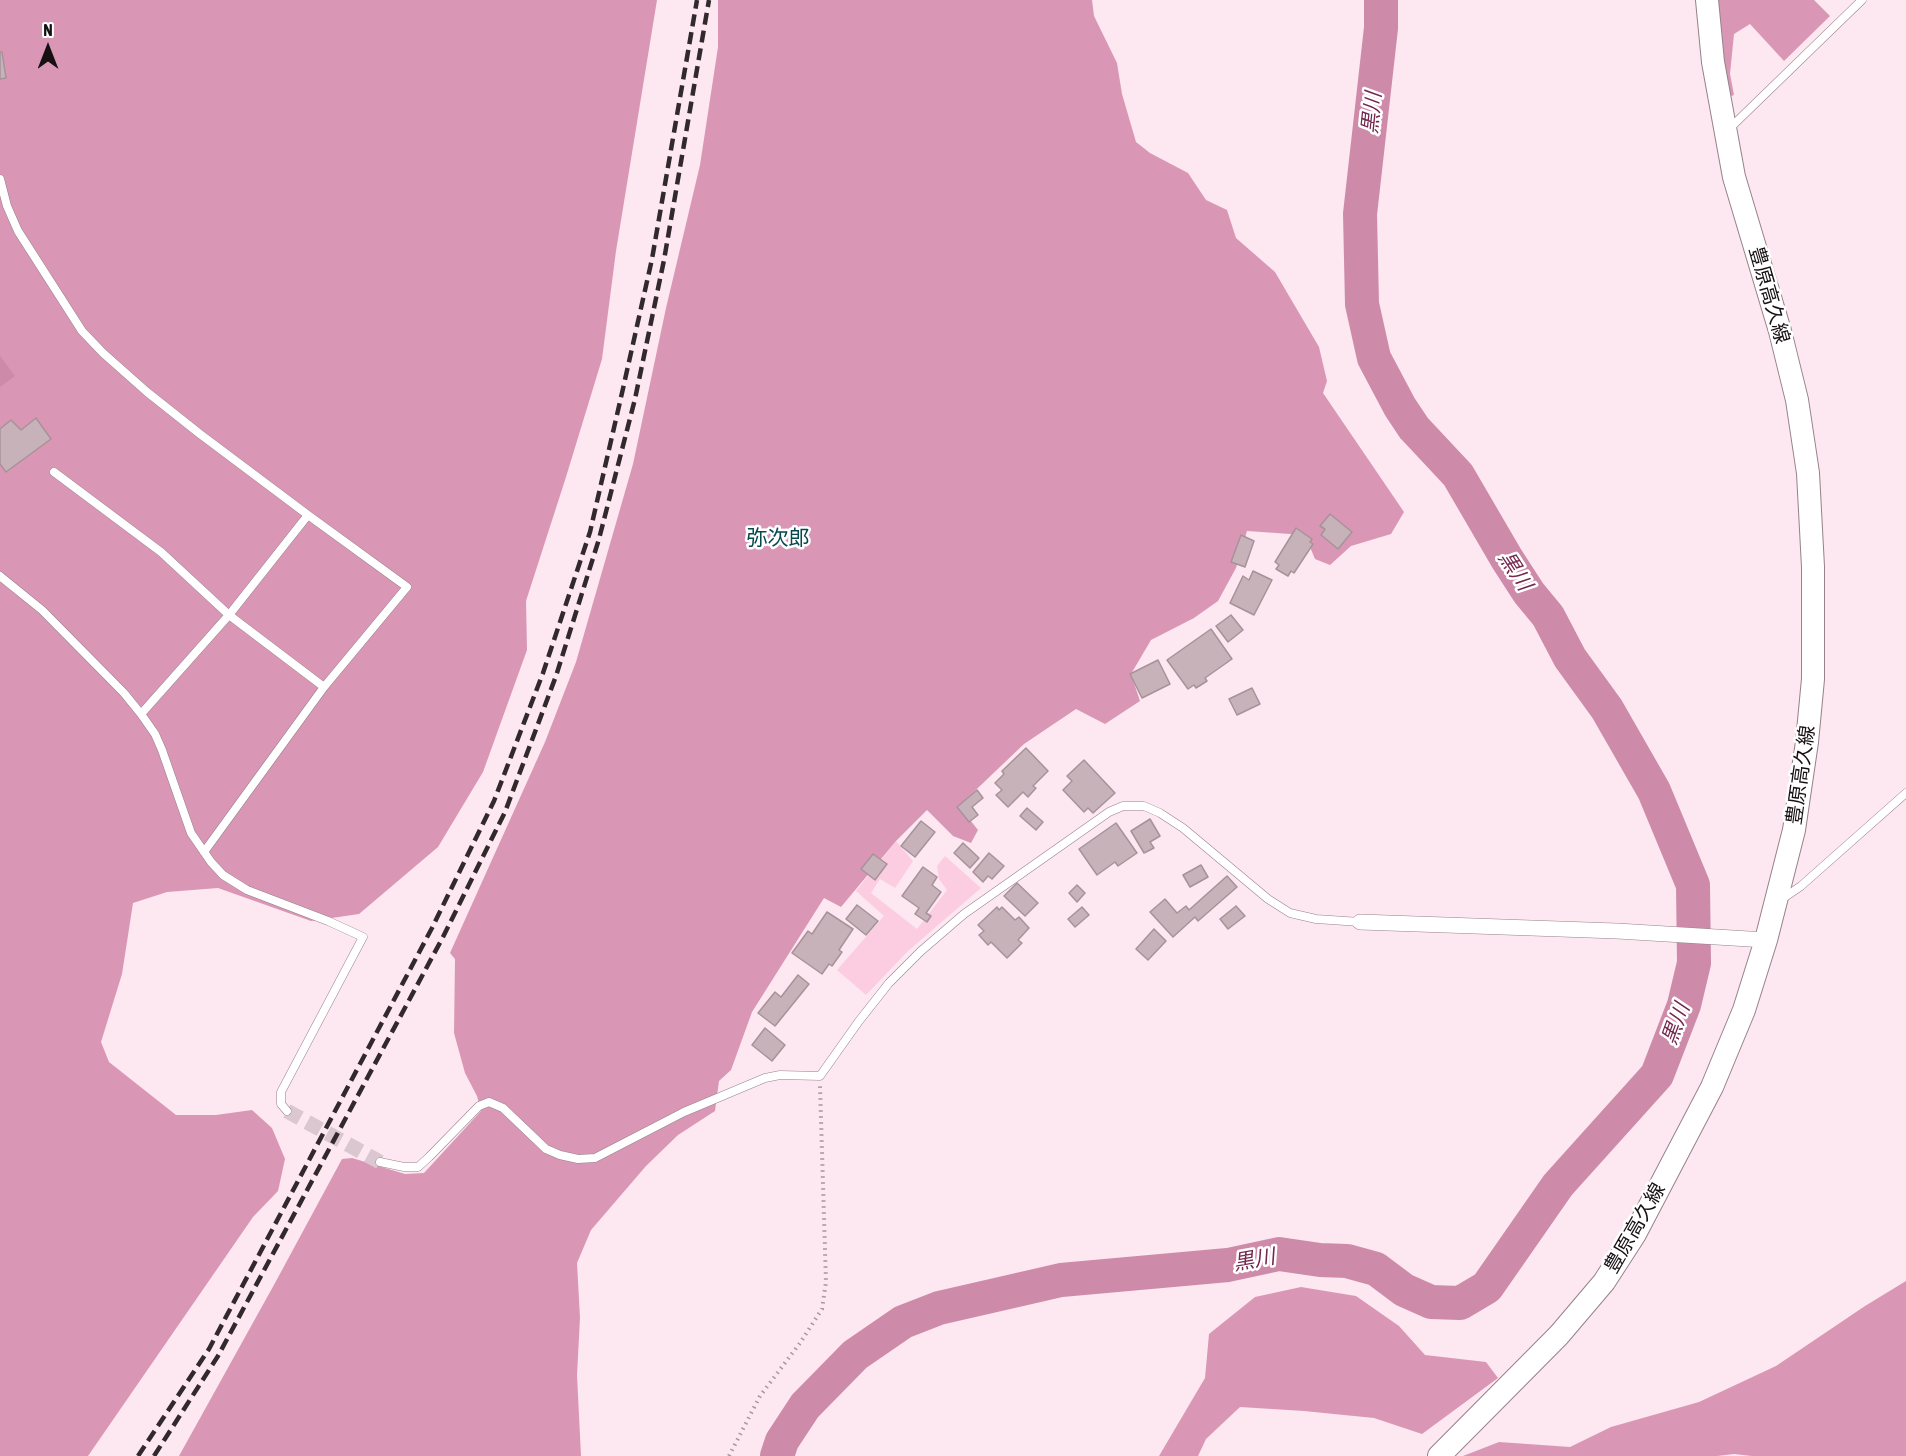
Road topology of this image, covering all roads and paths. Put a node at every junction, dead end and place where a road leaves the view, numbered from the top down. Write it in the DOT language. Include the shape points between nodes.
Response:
graph roads {
  1 [pos="1707,0"];
  2 [pos="1862,0"];
  3 [pos="1726,132"];
  4 [pos="0,179"];
  5 [pos="54,472"];
  6 [pos="308,515"];
  7 [pos="0,576"];
  8 [pos="229,615"];
  9 [pos="324,687"];
  10 [pos="141,714"];
  11 [pos="1906,793"];
  12 [pos="204,852"];
  13 [pos="1776,903"];
  14 [pos="1360,922"];
  15 [pos="1766,939"];
  16 [pos="820,1076"];
  17 [pos="287,1111"];
  18 [pos="380,1162"];
  19 [pos="729,1456"];
  20 [pos="1439,1456"];
  1 -- 3 [label="main road, 豊原高久線"];
  2 -- 3 [label="lane"];
  3 -- 13 [label="main road, 豊原高久線" via="1734,177 1797,400 1809,485 1813,679 1794,830"];
  4 -- 6 [label="lane" via="18,231 82,331 103,354"];
  5 -- 8 [label="lane" via="161,552"];
  6 -- 8 [label="lane"];
  6 -- 9 [label="lane" via="407,586"];
  7 -- 10 [label="lane" via="42,610"];
  8 -- 9 [label="lane"];
  8 -- 10 [label="lane"];
  9 -- 12 [label="lane"];
  10 -- 12 [label="lane" via="155,734 191,833"];
  11 -- 13 [label="lane" via="1801,886"];
  12 -- 17 [label="lane" via="223,875 247,890 363,937 280,1092 281,1104"];
  13 -- 15 [label="main road, 豊原高久線"];
  14 -- 15 [label="street"];
  14 -- 16 [label="lane" via="1290,913 1160,813 1144,806 1124,806 1109,812 964,914 921,951 889,983"];
  15 -- 20 [label="main road, 豊原高久線" via="1744,1010 1712,1087 1635,1234 1604,1282 1559,1335"];
  16 -- 18 [label="lane" via="765,1078 684,1112 595,1158 578,1159 546,1149 503,1108 489,1102 479,1106 418,1167"];
  16 -- 19 [label="path" via="826,1282 822,1308 760,1396"];
}
